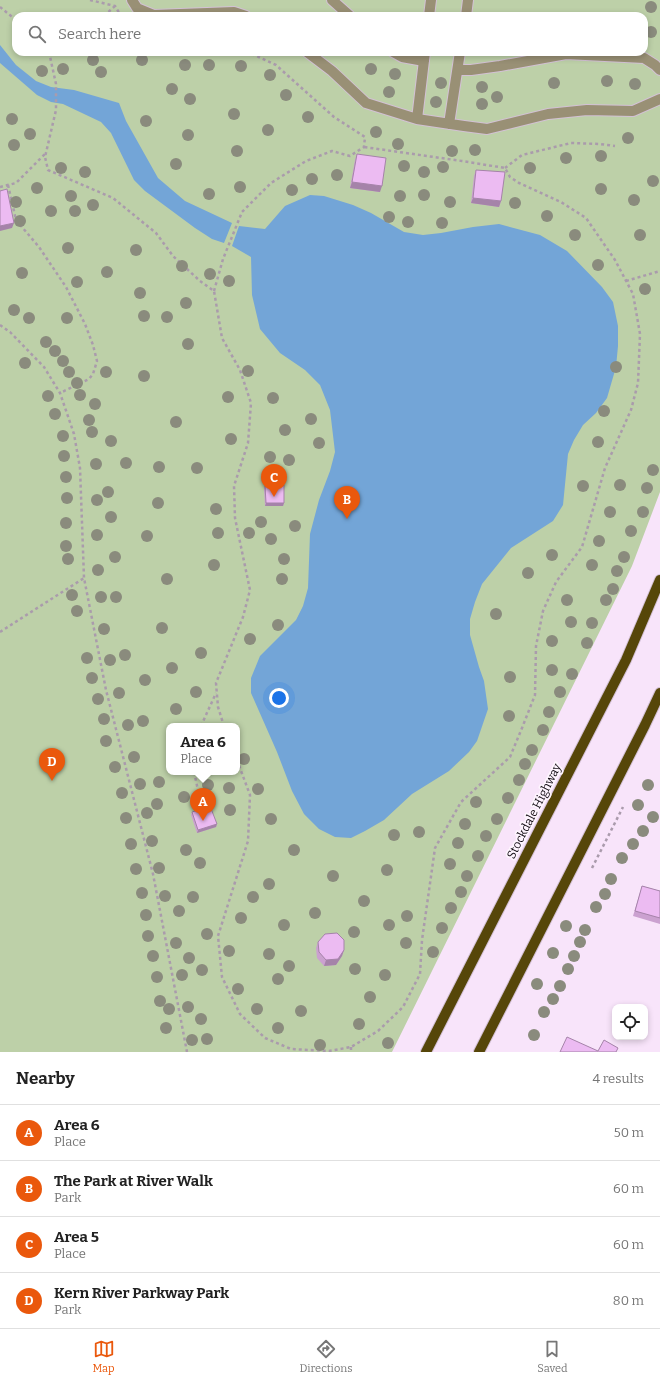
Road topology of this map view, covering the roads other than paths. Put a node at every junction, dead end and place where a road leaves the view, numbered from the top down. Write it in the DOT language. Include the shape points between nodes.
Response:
graph roads {
  1 [pos="132,0"];
  2 [pos="332,0"];
  3 [pos="431,0"];
  4 [pos="468,0"];
  5 [pos="146,12"];
  6 [pos="346,12"];
  7 [pos="430,12"];
  8 [pos="466,12"];
  9 [pos="312,56"];
  10 [pos="400,56"];
  11 [pos="424,56"];
  12 [pos="460,56"];
  13 [pos="555,56"];
  14 [pos="605,56"];
  15 [pos="458,70"];
  16 [pos="660,70"];
  17 [pos="660,100"];
  18 [pos="417,119"];
  19 [pos="449,124"];
  20 [pos="660,580"];
  21 [pos="660,693"];
  22 [pos="426,1052"];
  23 [pos="479,1052"];
  1 -- 5 [label="lane" via="136,8"];
  2 -- 6 [label="lane"];
  3 -- 7 [label="lane"];
  4 -- 8 [label="lane"];
  9 -- 18 [label="lane" via="366,102"];
  10 -- 11 [label="lane"];
  11 -- 18 [label="lane"];
  12 -- 15 [label="lane"];
  13 -- 15 [label="lane" via="500,66"];
  14 -- 16 [label="lane" via="644,58"];
  15 -- 19 [label="lane"];
  17 -- 19 [label="lane" via="633,111 587,110 548,114 487,129"];
  18 -- 19 [label="lane"];
  20 -- 22 [label="main road, Stockdale Highway" via="626,660"];
  21 -- 23 [label="main road"];
}
